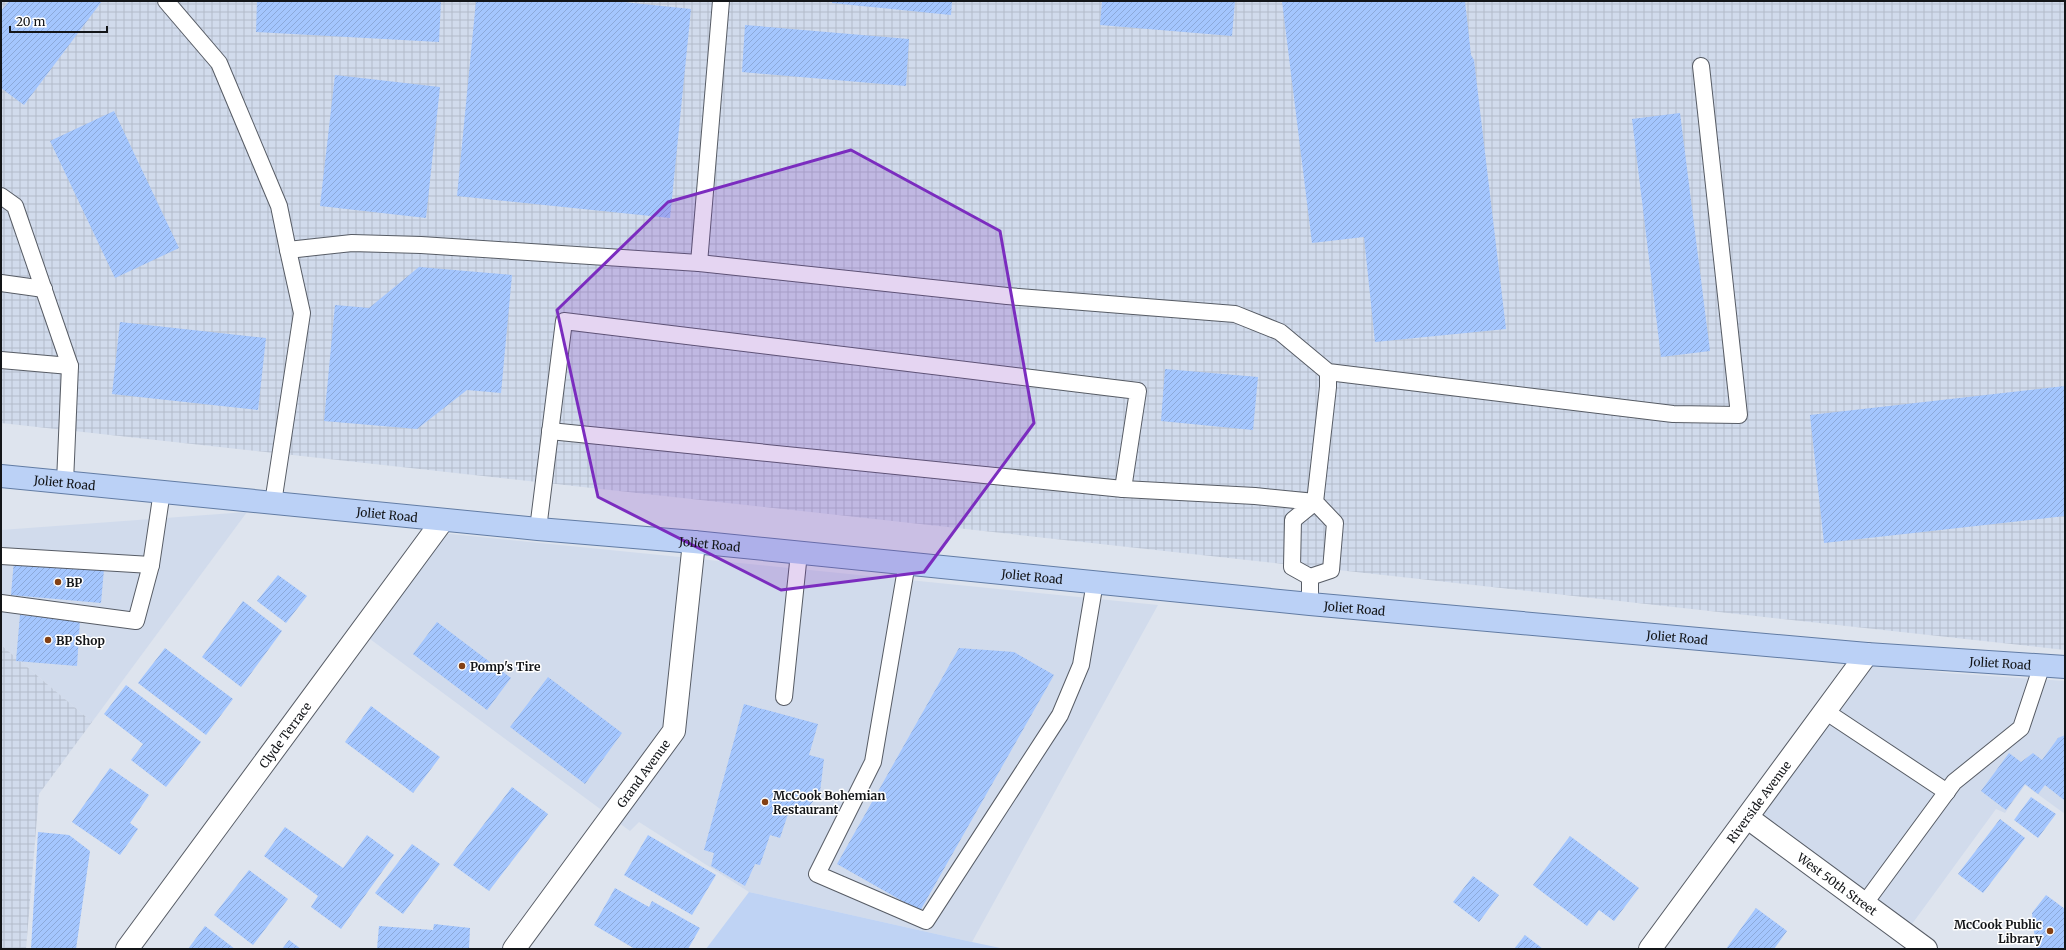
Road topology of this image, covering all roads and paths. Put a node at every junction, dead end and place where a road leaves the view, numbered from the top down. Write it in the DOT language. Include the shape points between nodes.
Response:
graph roads {
  1 [pos="166,1"];
  2 [pos="721,1"];
  3 [pos="1700,66"];
  4 [pos="1,196"];
  5 [pos="288,250"];
  6 [pos="699,263"];
  7 [pos="1,282"];
  8 [pos="44,289"];
  9 [pos="1,360"];
  10 [pos="70,366"];
  11 [pos="1328,372"];
  12 [pos="550,431"];
  13 [pos="1,476"];
  14 [pos="65,482"];
  15 [pos="1123,489"];
  16 [pos="162,491"];
  17 [pos="1315,502"];
  18 [pos="274,503"];
  19 [pos="443,520"];
  20 [pos="538,529"];
  21 [pos="694,542"];
  22 [pos="799,553"];
  23 [pos="1,556"];
  24 [pos="907,563"];
  25 [pos="151,565"];
  26 [pos="1310,577"];
  27 [pos="1095,582"];
  28 [pos="1,603"];
  29 [pos="1310,604"];
  30 [pos="1867,654"];
  31 [pos="2042,666"];
  32 [pos="2065,667"];
  33 [pos="784,697"];
  34 [pos="1825,711"];
  35 [pos="1947,792"];
  36 [pos="1748,818"];
  37 [pos="1865,903"];
  38 [pos="127,949"];
  39 [pos="514,949"];
  40 [pos="1650,949"];
  41 [pos="1926,949"];
  1 -- 5 [label="lane" via="219,63 279,206"];
  2 -- 6 [label="lane"];
  3 -- 11 [label="lane" via="1739,415 1674,414"];
  4 -- 8 [label="lane" via="15,206"];
  5 -- 6 [label="lane" via="352,243 421,245"];
  5 -- 18 [label="lane" via="302,313"];
  6 -- 11 [label="lane" via="1008,296 1235,314 1280,332"];
  7 -- 8 [label="lane"];
  8 -- 10 [label="lane"];
  9 -- 10 [label="lane"];
  10 -- 14 [label="lane"];
  11 -- 17 [label="lane"];
  12 -- 15 [label="lane"];
  12 -- 15 [label="lane" via="564,321 1138,391"];
  12 -- 20 [label="lane"];
  13 -- 14 [label="main road, Joliet Road"];
  14 -- 16 [label="main road, Joliet Road"];
  15 -- 17 [label="lane"];
  16 -- 18 [label="main road, Joliet Road"];
  16 -- 25 [label="lane"];
  17 -- 26 [label="lane" via="1294,520 1292,567"];
  17 -- 26 [label="lane" via="1334,523 1331,570"];
  18 -- 19 [label="main road, Joliet Road"];
  19 -- 20 [label="main road, Joliet Road"];
  19 -- 38 [label="street, Clyde Terrace"];
  20 -- 21 [label="main road, Joliet Road"];
  21 -- 22 [label="main road, Joliet Road"];
  21 -- 39 [label="street, Grand Avenue" via="674,731"];
  22 -- 24 [label="main road, Joliet Road"];
  22 -- 33 [label="lane"];
  23 -- 25 [label="lane"];
  24 -- 27 [label="main road, Joliet Road"];
  24 -- 27 [label="lane" via="873,762 817,874 926,921 1060,715 1081,665"];
  25 -- 28 [label="lane" via="136,621"];
  26 -- 29 [label="lane"];
  27 -- 29 [label="main road, Joliet Road"];
  29 -- 30 [label="main road, Joliet Road"];
  30 -- 31 [label="main road, Joliet Road"];
  30 -- 34 [label="street, Riverside Avenue"];
  31 -- 32 [label="main road, Joliet Road"];
  31 -- 35 [label="lane" via="2021,728 1954,782"];
  34 -- 35 [label="lane"];
  34 -- 36 [label="street, Riverside Avenue"];
  35 -- 37 [label="lane"];
  36 -- 37 [label="street, West 50th Street"];
  36 -- 40 [label="street, Riverside Avenue"];
  37 -- 41 [label="street, West 50th Street"];
}
